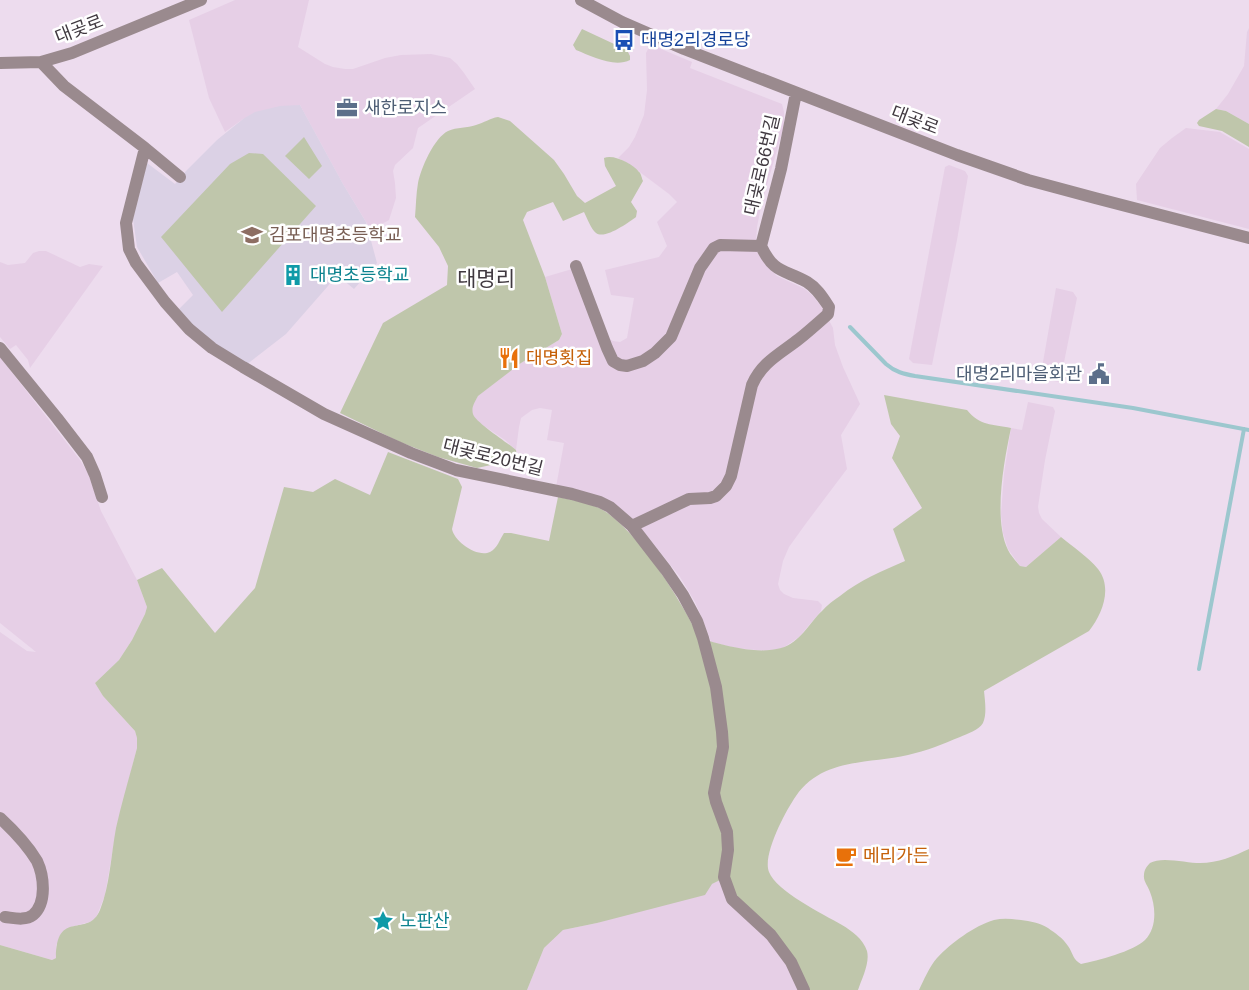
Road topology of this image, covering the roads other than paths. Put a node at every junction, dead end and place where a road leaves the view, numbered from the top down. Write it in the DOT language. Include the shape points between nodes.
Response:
graph roads {
  1 [pos="201,0"];
  2 [pos="581,0"];
  3 [pos="42,62"];
  4 [pos="0,63"];
  5 [pos="796,93"];
  6 [pos="145,148"];
  7 [pos="180,177"];
  8 [pos="1249,238"];
  9 [pos="761,246"];
  10 [pos="576,266"];
  11 [pos="0,348"];
  12 [pos="102,497"];
  13 [pos="632,526"];
  14 [pos="0,818"];
  15 [pos="5,917"];
  16 [pos="804,990"];
  1 -- 3 [label="street, 대곶로"];
  2 -- 5 [label="street, 대곶로" via="684,50"];
  3 -- 4 [label="street, 대곶로"];
  3 -- 6 [label="street" via="64,86"];
  5 -- 8 [label="street, 대곶로" via="1028,180"];
  5 -- 9 [label="street, 대곶로66번길"];
  6 -- 7 [label="street"];
  6 -- 13 [label="street, 대곶로20번길" via="126,222 129,249 165,302 212,348 324,414 411,453 456,470 600,502"];
  9 -- 10 [label="street" via="714,248 700,268 666,344 643,361 627,366 613,361"];
  9 -- 13 [label="street" via="775,268 814,287 829,307 828,314 756,375 732,470 721,493 689,499"];
  11 -- 12 [label="street" via="87,457"];
  13 -- 16 [label="street, 대곶로20번길" via="679,589 703,638 716,687 722,732 714,793 727,832 724,877 732,899 771,936"];
  14 -- 15 [label="street" via="31,852 43,887 33,915"];
}
